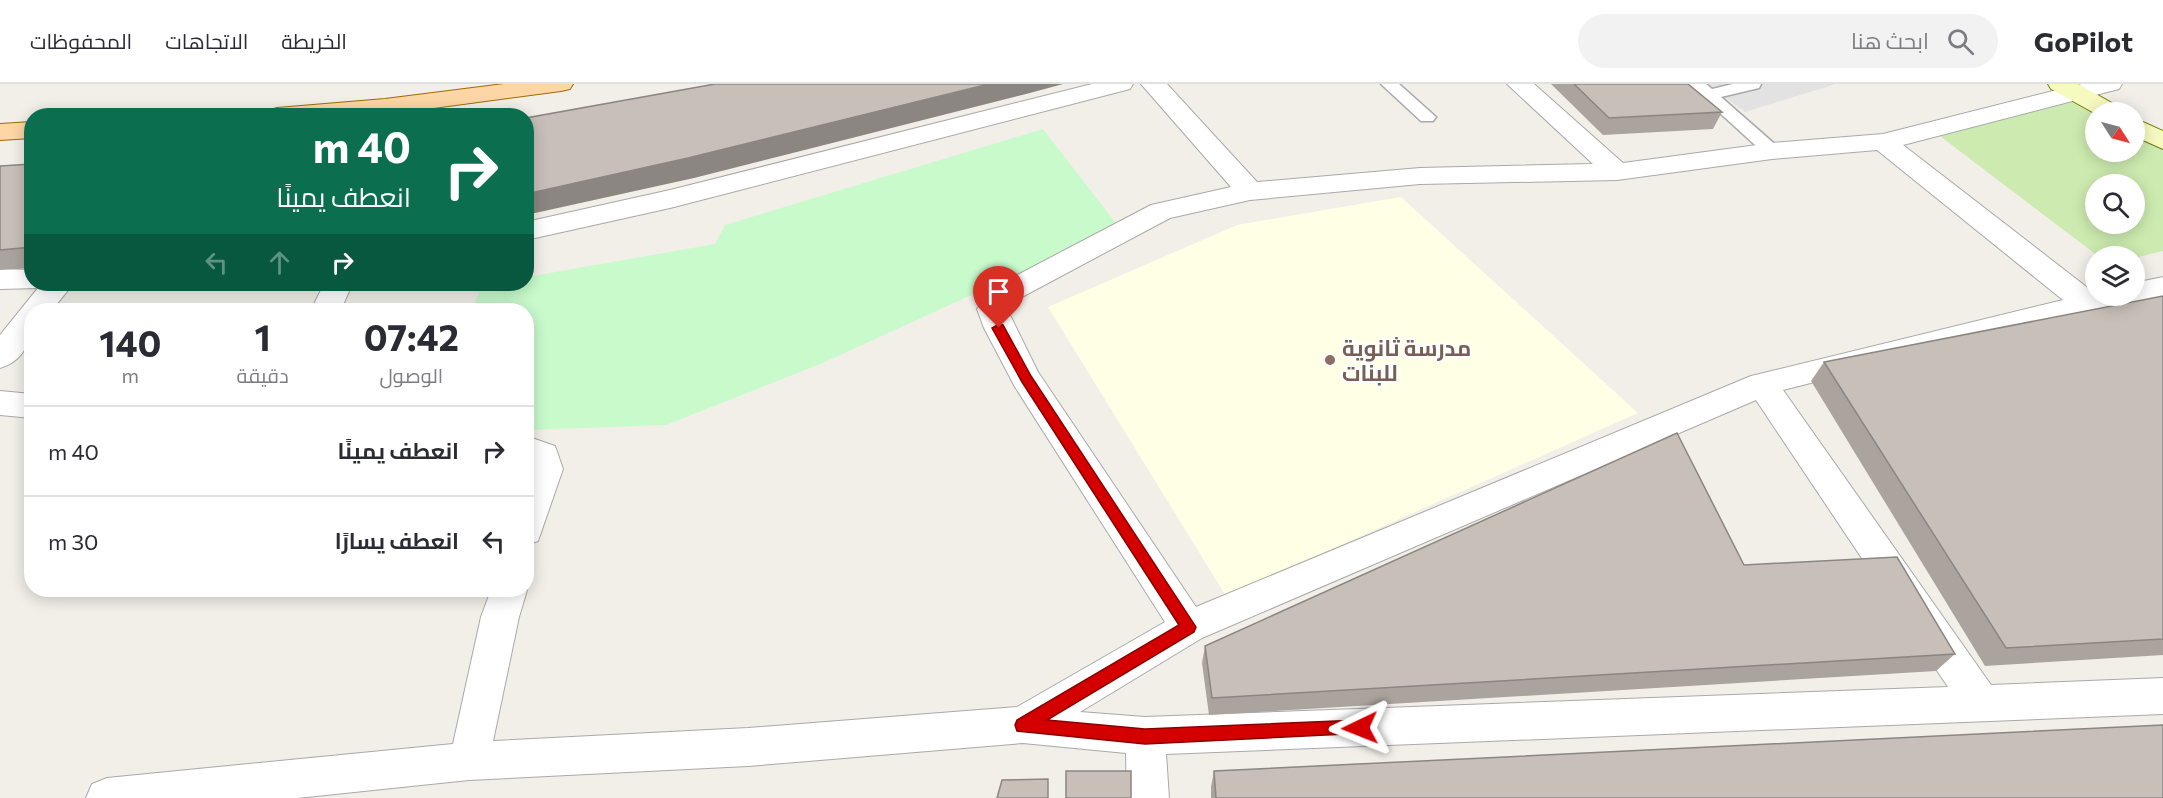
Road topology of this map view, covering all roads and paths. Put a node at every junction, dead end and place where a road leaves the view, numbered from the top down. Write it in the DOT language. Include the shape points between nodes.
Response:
graph roads {
  1 [pos="561,84"];
  2 [pos="1121,84"];
  3 [pos="1154,84"];
  4 [pos="1389,84"];
  5 [pos="1519,84"];
  6 [pos="1753,84"];
  7 [pos="2110,84"];
  8 [pos="2068,89"];
  9 [pos="1702,90"];
  10 [pos="2092,102"];
  11 [pos="404,108"];
  12 [pos="1427,117"];
  13 [pos="24,130"];
  14 [pos="0,132"];
  15 [pos="2145,132"];
  16 [pos="2163,141"];
  17 [pos="1883,142"];
  18 [pos="1772,151"];
  19 [pos="1617,172"];
  20 [pos="1250,190"];
  21 [pos="534,229"];
  22 [pos="0,279"];
  23 [pos="24,280"];
  24 [pos="2163,287"];
  25 [pos="2145,290"];
  26 [pos="52,291"];
  27 [pos="2085,302"];
  28 [pos="42,303"];
  29 [pos="24,326"];
  30 [pos="0,357"];
  31 [pos="1762,384"];
  32 [pos="0,403"];
  33 [pos="24,405"];
  34 [pos="534,452"];
  35 [pos="534,506"];
  36 [pos="507,597"];
  37 [pos="1188,627"];
  38 [pos="2163,696"];
  39 [pos="1980,702"];
  40 [pos="1023,725"];
  41 [pos="1145,736"];
  42 [pos="469,761"];
  43 [pos="344,785"];
  44 [pos="107,798"];
  45 [pos="1148,798"];
  1 -- 11 [label="main road"];
  2 -- 21 [label="street" via="670,199"];
  3 -- 20 [label="street"];
  4 -- 12 [label="lane"];
  5 -- 19 [label="street"];
  6 -- 9 [label="lane"];
  7 -- 8 [label="street"];
  8 -- 10 [label="street"];
  8 -- 17 [label="street"];
  9 -- 18 [label="lane"];
  13 -- 14 [label="main road"];
  15 -- 16 [label="street"];
  17 -- 18 [label="street"];
  17 -- 27 [label="street"];
  18 -- 19 [label="street"];
  19 -- 20 [label="street" via="1419,176"];
  20 -- 37 [label="street" via="1161,211 1010,291 992,309 1026,379"];
  22 -- 23 [label="street"];
  24 -- 25 [label="street"];
  26 -- 28 [label="street"];
  27 -- 31 [label="street"];
  29 -- 30 [label="street"];
  31 -- 37 [label="street"];
  31 -- 39 [label="street"];
  32 -- 33 [label="street"];
  34 -- 35 [label="street" via="543,455 546,469"];
  36 -- 42 [label="street"];
  37 -- 40 [label="street"];
  38 -- 39 [label="street"];
  39 -- 41 [label="street"];
  40 -- 41 [label="street"];
  40 -- 42 [label="street" via="748,747"];
  41 -- 45 [label="street"];
  42 -- 43 [label="street"];
  43 -- 44 [label="street"];
}
